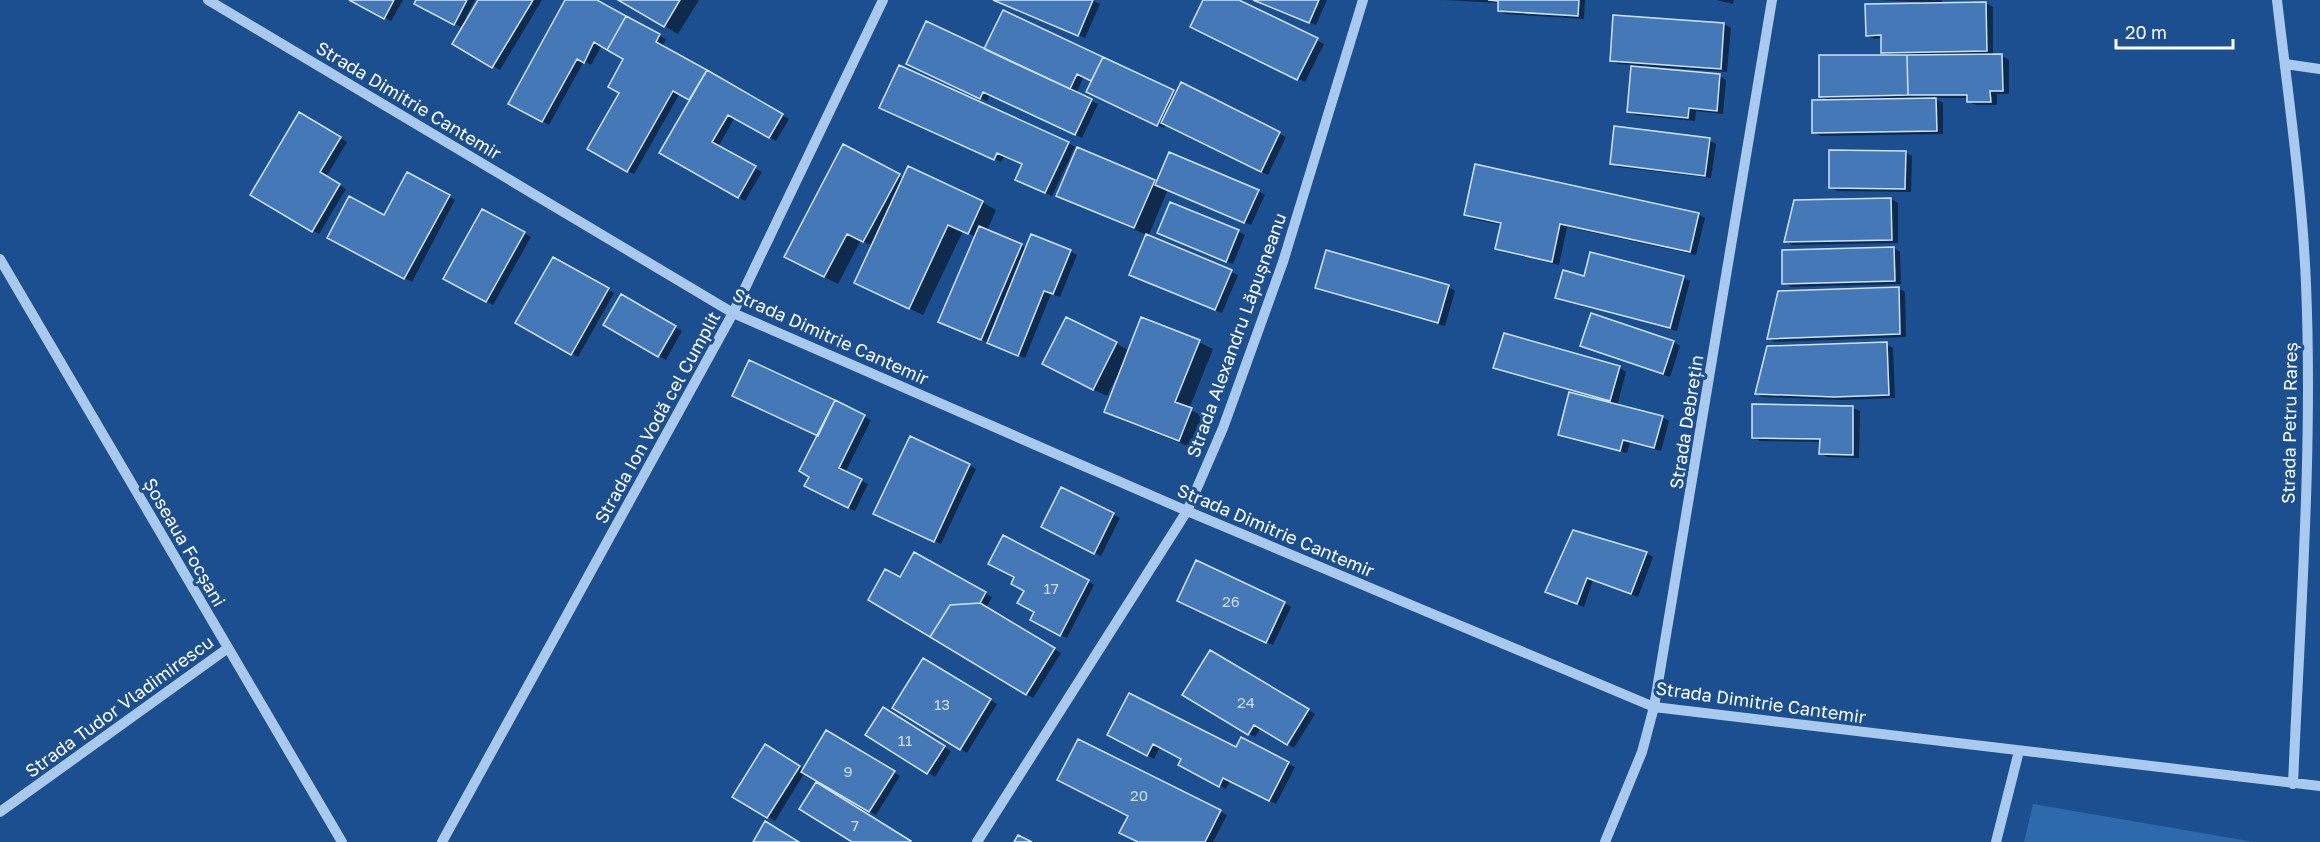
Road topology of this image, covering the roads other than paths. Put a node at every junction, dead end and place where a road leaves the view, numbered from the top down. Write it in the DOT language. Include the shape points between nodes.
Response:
graph roads {
  1 [pos="208,0"];
  2 [pos="883,0"];
  3 [pos="1363,0"];
  4 [pos="1772,0"];
  5 [pos="2277,0"];
  6 [pos="2284,64"];
  7 [pos="2320,69"];
  8 [pos="0,259"];
  9 [pos="733,313"];
  10 [pos="1187,511"];
  11 [pos="228,648"];
  12 [pos="1654,707"];
  13 [pos="2019,751"];
  14 [pos="2293,784"];
  15 [pos="2320,786"];
  16 [pos="0,813"];
  17 [pos="342,842"];
  18 [pos="442,842"];
  19 [pos="977,842"];
  20 [pos="1605,842"];
  21 [pos="1996,842"];
  1 -- 9 [label="street, Strada Dimitrie Cantemir"];
  2 -- 9 [label="street, Strada Ion Vodă cel Cumplit"];
  3 -- 10 [label="street, Strada Alexandru Lăpușneanu" via="1279,272 1223,428"];
  4 -- 12 [label="street, Strada Debrețin"];
  5 -- 6 [label="street, Strada Petru Rareș"];
  6 -- 7 [label="street"];
  6 -- 14 [label="street, Strada Petru Rareș" via="2306,284 2308,432"];
  8 -- 11 [label="street, Șoseaua Focșani"];
  9 -- 10 [label="street, Strada Dimitrie Cantemir"];
  9 -- 18 [label="street, Strada Ion Vodă cel Cumplit"];
  10 -- 12 [label="street, Strada Dimitrie Cantemir"];
  10 -- 19 [label="street, Strada Alexandru Lăpușneanu"];
  11 -- 16 [label="street, Strada Tudor Vladimirescu"];
  11 -- 17 [label="street, Șoseaua Focșani"];
  12 -- 13 [label="street, Strada Dimitrie Cantemir"];
  12 -- 20 [label="street, Strada Debrețin" via="1642,752"];
  13 -- 14 [label="street, Strada Dimitrie Cantemir"];
  13 -- 21 [label="street"];
  14 -- 15 [label="street, Strada Dimitrie Cantemir"];
}
